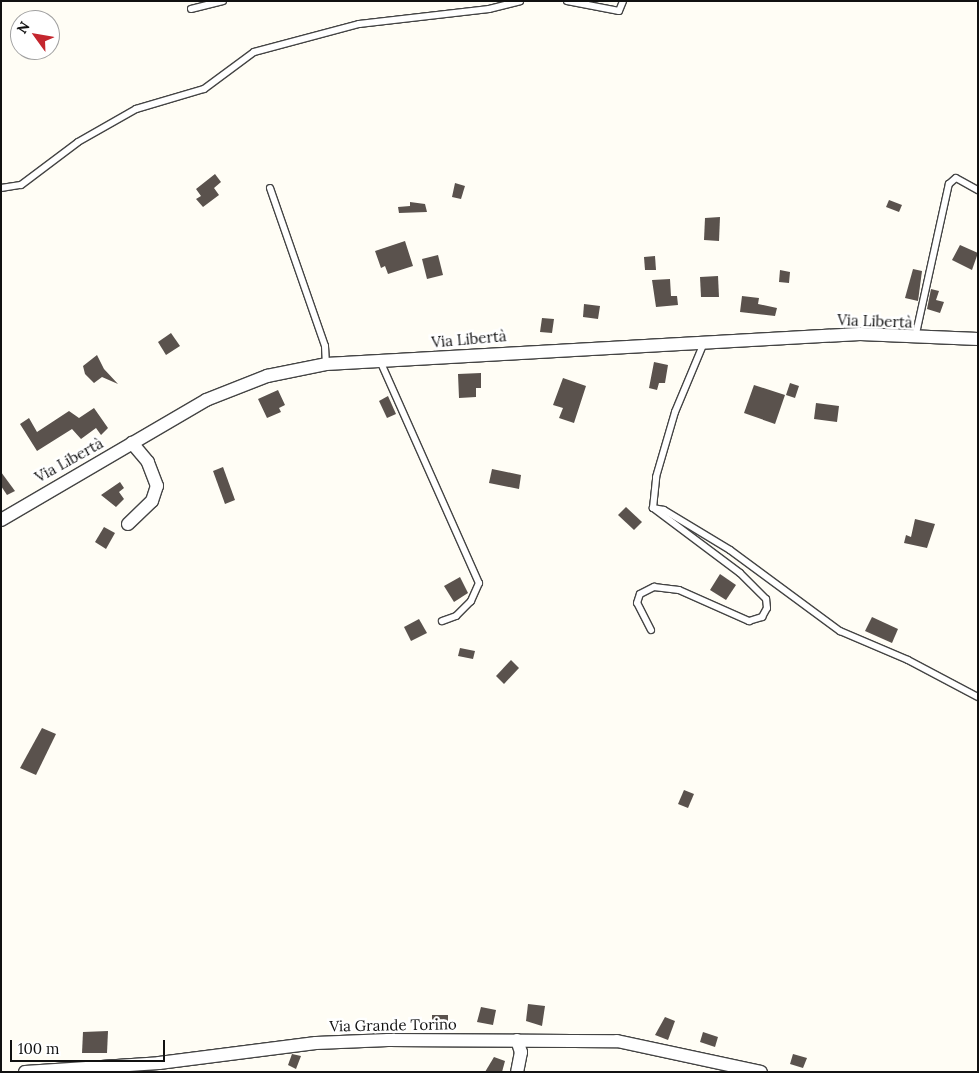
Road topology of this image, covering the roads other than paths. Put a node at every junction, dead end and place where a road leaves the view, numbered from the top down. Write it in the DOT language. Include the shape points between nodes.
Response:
graph roads {
  1 [pos="223,1"];
  2 [pos="520,1"];
  3 [pos="567,1"];
  4 [pos="623,1"];
  5 [pos="191,9"];
  6 [pos="1,188"];
  7 [pos="270,188"];
  8 [pos="978,190"];
  9 [pos="915,339"];
  10 [pos="978,339"];
  11 [pos="703,345"];
  12 [pos="382,363"];
  13 [pos="326,364"];
  14 [pos="132,443"];
  15 [pos="653,508"];
  16 [pos="1,520"];
  17 [pos="128,524"];
  18 [pos="442,621"];
  19 [pos="651,630"];
  20 [pos="978,697"];
  21 [pos="516,1040"];
  22 [pos="25,1072"];
  23 [pos="517,1072"];
  24 [pos="761,1072"];
  1 -- 5 [label="lane"];
  2 -- 6 [label="lane" via="489,9 359,24 254,52 204,89 136,109 78,142 21,184"];
  3 -- 4 [label="lane" via="618,11"];
  7 -- 13 [label="lane" via="325,346"];
  8 -- 9 [label="lane" via="956,178 949,184"];
  9 -- 10 [label="street, Via Libertà"];
  9 -- 11 [label="street, Via Libertà" via="860,334"];
  11 -- 12 [label="street, Via Libertà" via="551,349"];
  11 -- 15 [label="lane" via="675,412 656,477"];
  12 -- 13 [label="street, Via Libertà"];
  12 -- 18 [label="lane" via="479,582 471,601 456,616"];
  13 -- 14 [label="street, Via Libertà" via="243,385 206,400"];
  14 -- 16 [label="street, Via Libertà"];
  14 -- 17 [label="street" via="151,468 157,486 152,500"];
  15 -- 19 [label="lane" via="720,556 768,604 762,617 749,621 679,590 654,587 646,589 637,603"];
  15 -- 20 [label="lane" via="664,510 730,550 840,631 908,660"];
  21 -- 22 [label="street, Via Grande Torino" via="316,1043 159,1063"];
  21 -- 23 [label="street" via="521,1052"];
  21 -- 24 [label="street, Via Grande Torino" via="617,1041"];
}
